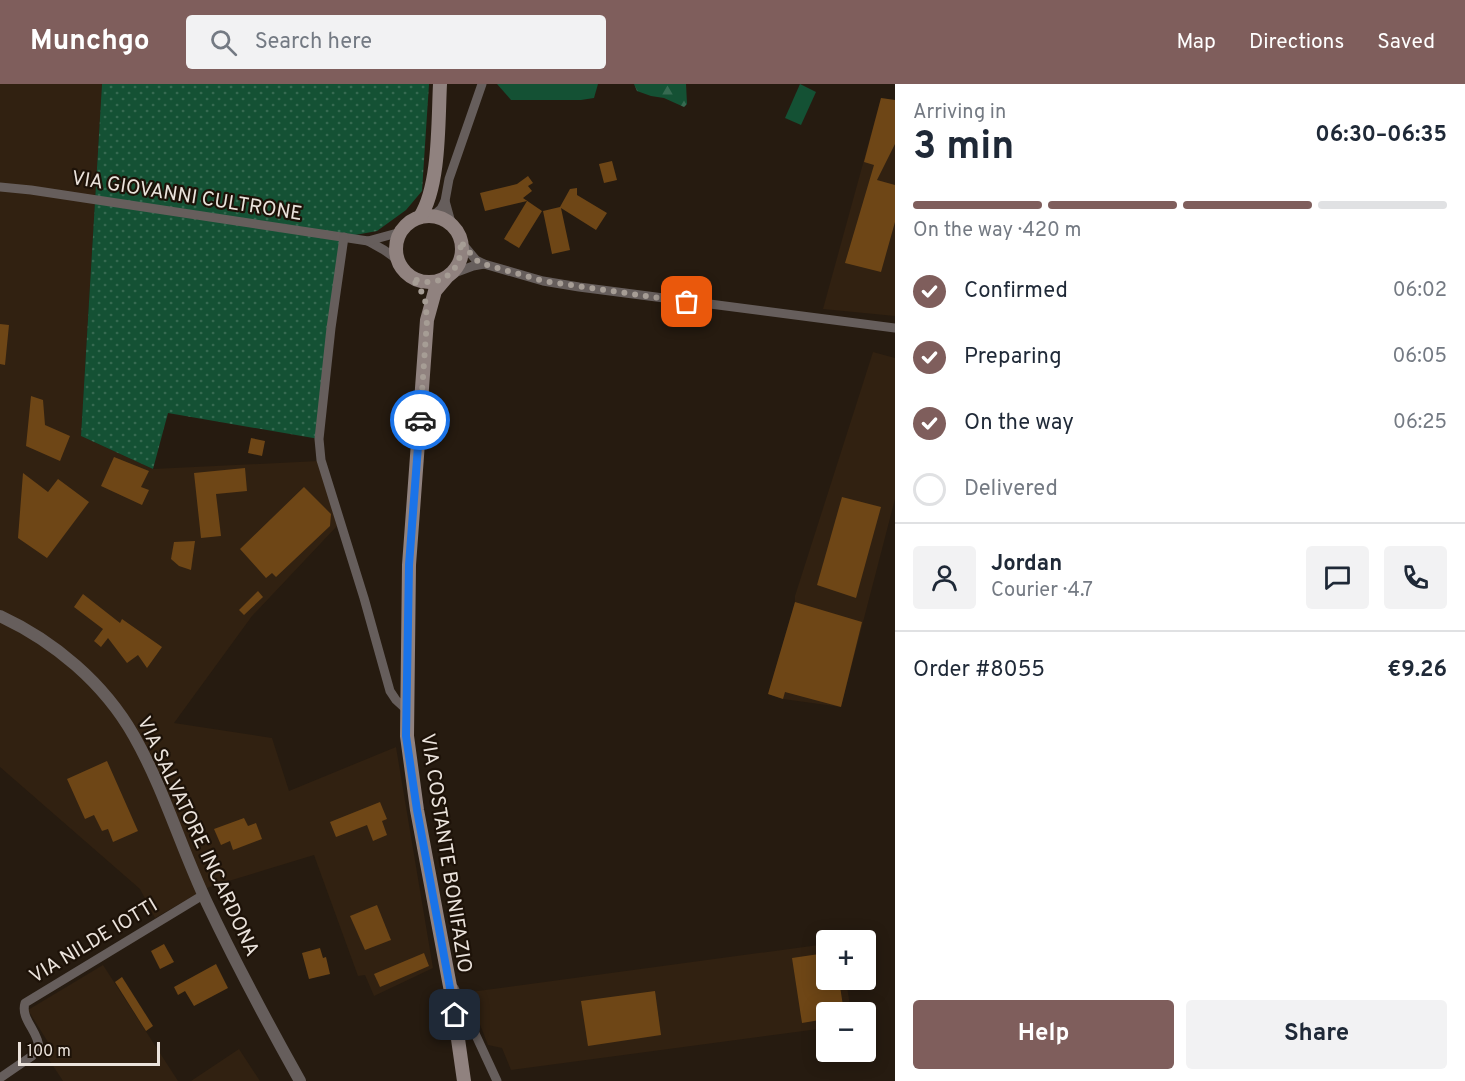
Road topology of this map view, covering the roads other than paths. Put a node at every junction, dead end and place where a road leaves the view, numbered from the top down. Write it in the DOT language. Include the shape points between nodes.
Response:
graph roads {
  1 [pos="441,84"];
  2 [pos="482,84"];
  3 [pos="434,184"];
  4 [pos="0,187"];
  5 [pos="435,211"];
  6 [pos="400,232"];
  7 [pos="456,233"];
  8 [pos="344,237"];
  9 [pos="368,241"];
  10 [pos="398,260"];
  11 [pos="484,264"];
  12 [pos="447,276"];
  13 [pos="412,278"];
  14 [pos="427,320"];
  15 [pos="895,328"];
  16 [pos="0,616"];
  17 [pos="407,710"];
  18 [pos="203,896"];
  19 [pos="448,975"];
  20 [pos="457,1033"];
  21 [pos="0,1078"];
  22 [pos="300,1081"];
  23 [pos="458,1081"];
  24 [pos="464,1081"];
  25 [pos="497,1081"];
  1 -- 3 [label="main road"];
  2 -- 5 [label="street"];
  3 -- 5 [label="main road"];
  3 -- 5 [label="main road" via="429,203"];
  4 -- 8 [label="street, VIA GIOVANNI CULTRONE"];
  5 -- 6 [label="main road" via="409,223"];
  5 -- 7 [label="main road"];
  6 -- 9 [label="street"];
  6 -- 10 [label="main road"];
  7 -- 11 [label="street" via="476,260"];
  7 -- 12 [label="main road" via="461,258"];
  8 -- 9 [label="street, VIA GIOVANNI CULTRONE"];
  8 -- 17 [label="street" via="331,328 321,460 390,691"];
  9 -- 10 [label="street"];
  10 -- 13 [label="main road"];
  11 -- 12 [label="street"];
  11 -- 15 [label="street" via="579,287"];
  12 -- 13 [label="main road" via="432,282"];
  12 -- 14 [label="main road" via="435,291"];
  13 -- 14 [label="main road" via="425,299"];
  14 -- 17 [label="main road, VIA COSTANTE BONIFAZIO" via="409,565"];
  16 -- 18 [label="street, VIA SALVATORE INCARDONA" via="40,637 73,663 125,721 152,772"];
  17 -- 19 [label="main road, VIA COSTANTE BONIFAZIO" via="406,736 417,810"];
  18 -- 21 [label="street, VIA NILDE IOTTI" via="25,1003 23,1010 39,1048"];
  18 -- 22 [label="street, VIA SALVATORE INCARDONA"];
  19 -- 20 [label="main road, VIA COSTANTE BONIFAZIO"];
  19 -- 25 [label="street"];
  20 -- 23 [label="main road"];
  20 -- 24 [label="main road"];
}
